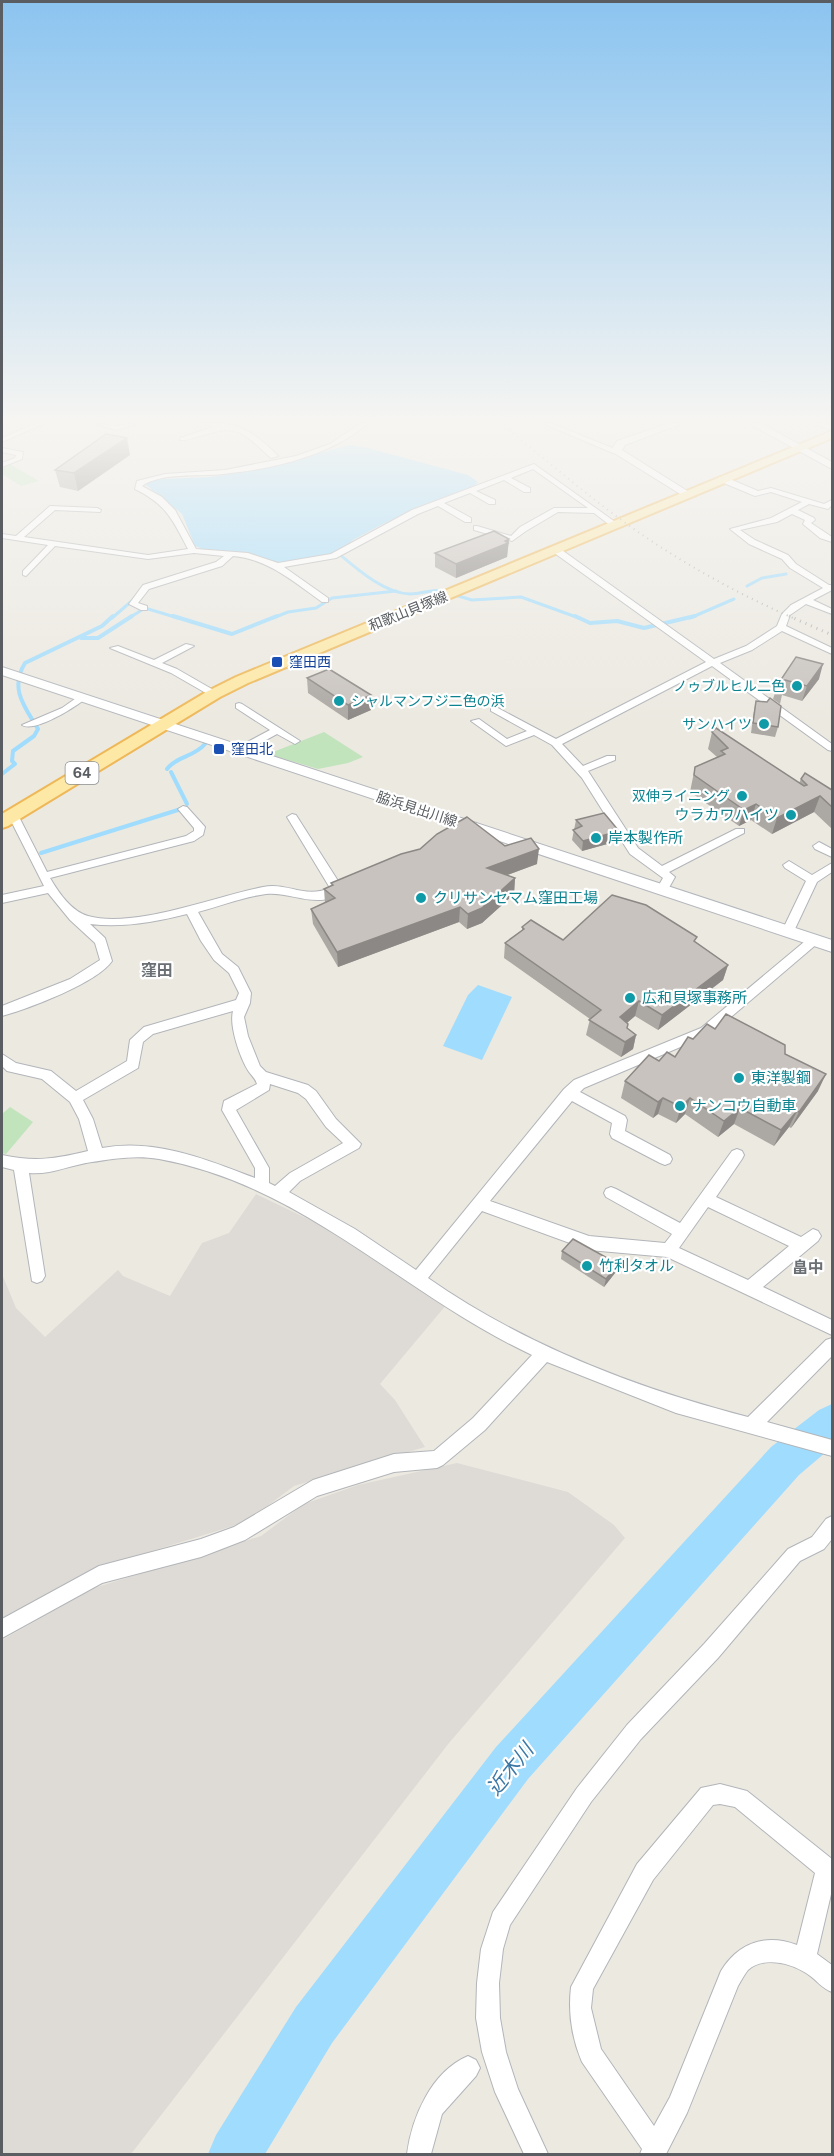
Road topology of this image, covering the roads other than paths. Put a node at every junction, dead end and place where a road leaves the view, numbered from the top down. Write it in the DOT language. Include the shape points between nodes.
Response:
graph roads {
  1 [pos="35,524"];
  2 [pos="179,524"];
  3 [pos="391,524"];
  4 [pos="533,524"];
  5 [pos="614,524"];
  6 [pos="758,524"];
  7 [pos="808,524"];
  8 [pos="477,528"];
  9 [pos="2,536"];
  10 [pos="17,539"];
  11 [pos="832,540"];
  12 [pos="52,545"];
  13 [pos="556,550"];
  14 [pos="194,551"];
  15 [pos="232,553"];
  16 [pos="277,566"];
  17 [pos="26,573"];
  18 [pos="830,588"];
  19 [pos="325,600"];
  20 [pos="807,601"];
  21 [pos="144,608"];
  22 [pos="832,612"];
  23 [pos="781,627"];
  24 [pos="189,645"];
  25 [pos="115,648"];
  26 [pos="832,651"];
  27 [pos="714,662"];
  28 [pos="154,663"];
  29 [pos="2,671"];
  30 [pos="214,694"];
  31 [pos="82,698"];
  32 [pos="239,706"];
  33 [pos="494,709"];
  34 [pos="476,721"];
  35 [pos="164,724"];
  36 [pos="27,725"];
  37 [pos="277,730"];
  38 [pos="536,732"];
  39 [pos="295,741"];
  40 [pos="556,743"];
  41 [pos="832,748"];
  42 [pos="240,750"];
  43 [pos="611,758"];
  44 [pos="582,770"];
  45 [pos="183,809"];
  46 [pos="292,817"];
  47 [pos="7,819"];
  48 [pos="468,826"];
  49 [pos="452,834"];
  50 [pos="738,835"];
  51 [pos="819,846"];
  52 [pos="832,854"];
  53 [pos="789,865"];
  54 [pos="832,867"];
  55 [pos="661,871"];
  56 [pos="44,876"];
  57 [pos="812,880"];
  58 [pos="51,888"];
  59 [pos="662,890"];
  60 [pos="2,899"];
  61 [pos="190,908"];
  62 [pos="71,913"];
  63 [pos="115,923"];
  64 [pos="788,931"];
  65 [pos="98,939"];
  66 [pos="813,940"];
  67 [pos="832,946"];
  68 [pos="244,1003"];
  69 [pos="2,1011"];
  70 [pos="2,1059"];
  71 [pos="261,1076"];
  72 [pos="569,1093"];
  73 [pos="75,1098"];
  74 [pos="737,1155"];
  75 [pos="97,1156"];
  76 [pos="665,1159"];
  77 [pos="2,1161"];
  78 [pos="21,1167"];
  79 [pos="262,1186"];
  80 [pos="277,1193"];
  81 [pos="610,1193"];
  82 [pos="706,1199"];
  83 [pos="479,1204"];
  84 [pos="683,1232"];
  85 [pos="669,1250"];
  86 [pos="38,1276"];
  87 [pos="418,1279"];
  88 [pos="749,1289"];
  89 [pos="832,1328"];
  90 [pos="832,1346"];
  91 [pos="545,1353"];
  92 [pos="757,1426"];
  93 [pos="832,1448"];
  94 [pos="832,1526"];
  95 [pos="2,1629"];
  96 [pos="830,1871"];
  97 [pos="805,1959"];
  98 [pos="832,1980"];
  99 [pos="468,2068"];
  100 [pos="654,2152"];
  101 [pos="419,2154"];
  102 [pos="536,2154"];
  1 -- 10 [label="street"];
  2 -- 14 [label="street"];
  3 -- 16 [label="street" via="333,556"];
  4 -- 8 [label="street" via="512,539"];
  5 -- 13 [label="main road, 和歌山貝塚線 / 64"];
  6 -- 18 [label="street" via="734,529"];
  7 -- 11 [label="street"];
  9 -- 10 [label="street"];
  10 -- 12 [label="street"];
  12 -- 14 [label="street" via="148,557"];
  12 -- 17 [label="street"];
  13 -- 27 [label="street"];
  13 -- 30 [label="main road, 和歌山貝塚線 / 64"];
  14 -- 15 [label="street"];
  15 -- 16 [label="street"];
  15 -- 21 [label="street" via="219,564 146,587 133,604"];
  16 -- 19 [label="street"];
  18 -- 20 [label="street"];
  20 -- 22 [label="street"];
  20 -- 23 [label="street" via="786,614"];
  23 -- 26 [label="street"];
  23 -- 27 [label="street" via="749,648"];
  24 -- 28 [label="street"];
  25 -- 28 [label="street"];
  27 -- 40 [label="street"];
  27 -- 41 [label="street"];
  28 -- 30 [label="street"];
  29 -- 31 [label="street, 脇浜見出川線"];
  30 -- 35 [label="main road, 和歌山貝塚線 / 64"];
  31 -- 35 [label="street, 脇浜見出川線"];
  31 -- 36 [label="street" via="65,710"];
  32 -- 37 [label="street"];
  33 -- 38 [label="street"];
  34 -- 38 [label="street" via="506,743"];
  35 -- 42 [label="street, 脇浜見出川線"];
  35 -- 47 [label="main road, 和歌山貝塚線 / 64"];
  37 -- 39 [label="street"];
  37 -- 42 [label="street"];
  38 -- 40 [label="street"];
  40 -- 44 [label="street"];
  42 -- 48 [label="street, 脇浜見出川線"];
  43 -- 44 [label="street"];
  44 -- 55 [label="street" via="630,846"];
  45 -- 56 [label="street" via="200,827 199,833 190,839"];
  46 -- 61 [label="street" via="342,887 310,897 266,890"];
  47 -- 56 [label="street"];
  48 -- 49 [label="street"];
  48 -- 59 [label="street, 脇浜見出川線"];
  50 -- 55 [label="street" via="705,854"];
  51 -- 52 [label="street"];
  53 -- 57 [label="street"];
  54 -- 57 [label="street"];
  55 -- 59 [label="street" via="669,877"];
  56 -- 58 [label="street"];
  57 -- 64 [label="street"];
  58 -- 60 [label="street"];
  58 -- 62 [label="street"];
  59 -- 64 [label="street, 脇浜見出川線"];
  61 -- 63 [label="street"];
  61 -- 68 [label="street" via="205,938 234,970 245,993"];
  62 -- 63 [label="street" via="86,920"];
  62 -- 65 [label="street"];
  63 -- 65 [label="street"];
  64 -- 66 [label="street, 脇浜見出川線"];
  65 -- 69 [label="street" via="104,965"];
  66 -- 67 [label="street, 脇浜見出川線"];
  66 -- 72 [label="street" via="706,1031 600,1074"];
  68 -- 71 [label="street" via="238,1017 241,1036 254,1069"];
  68 -- 73 [label="street" via="149,1030 136,1040 133,1064"];
  70 -- 73 [label="street" via="12,1067 46,1075"];
  71 -- 79 [label="street" via="264,1086 233,1101 229,1110 262,1168"];
  71 -- 80 [label="street" via="303,1089 354,1144 295,1177"];
  72 -- 76 [label="street" via="620,1120 614,1139"];
  72 -- 83 [label="street"];
  73 -- 75 [label="street"];
  74 -- 82 [label="street"];
  75 -- 78 [label="street" via="48,1168"];
  75 -- 79 [label="street" via="150,1151"];
  77 -- 78 [label="street"];
  78 -- 86 [label="street"];
  79 -- 80 [label="street"];
  80 -- 87 [label="street" via="303,1204"];
  81 -- 84 [label="street"];
  82 -- 84 [label="street"];
  82 -- 88 [label="street" via="808,1241"];
  83 -- 85 [label="street" via="589,1243"];
  83 -- 87 [label="street"];
  84 -- 85 [label="street"];
  85 -- 88 [label="street"];
  87 -- 91 [label="street" via="490,1326"];
  88 -- 89 [label="street"];
  90 -- 92 [label="street"];
  91 -- 92 [label="street" via="655,1397"];
  91 -- 95 [label="street" via="479,1425 437,1459 394,1463 313,1489 239,1534 99,1575"];
  92 -- 93 [label="street"];
  94 -- 102 [label="street" via="818,1543 794,1555 634,1732 584,1795 501,1920 492,1949 488,2018 507,2092"];
  96 -- 97 [label="street"];
  96 -- 100 [label="street" via="740,1798 720,1794 708,1795 645,1872 582,1987 580,2008 590,2054"];
  97 -- 98 [label="street"];
  97 -- 100 [label="street" via="764,1951 741,1961 729,1979 679,2105"];
  99 -- 101 [label="street" via="437,2097 426,2119"];
}
